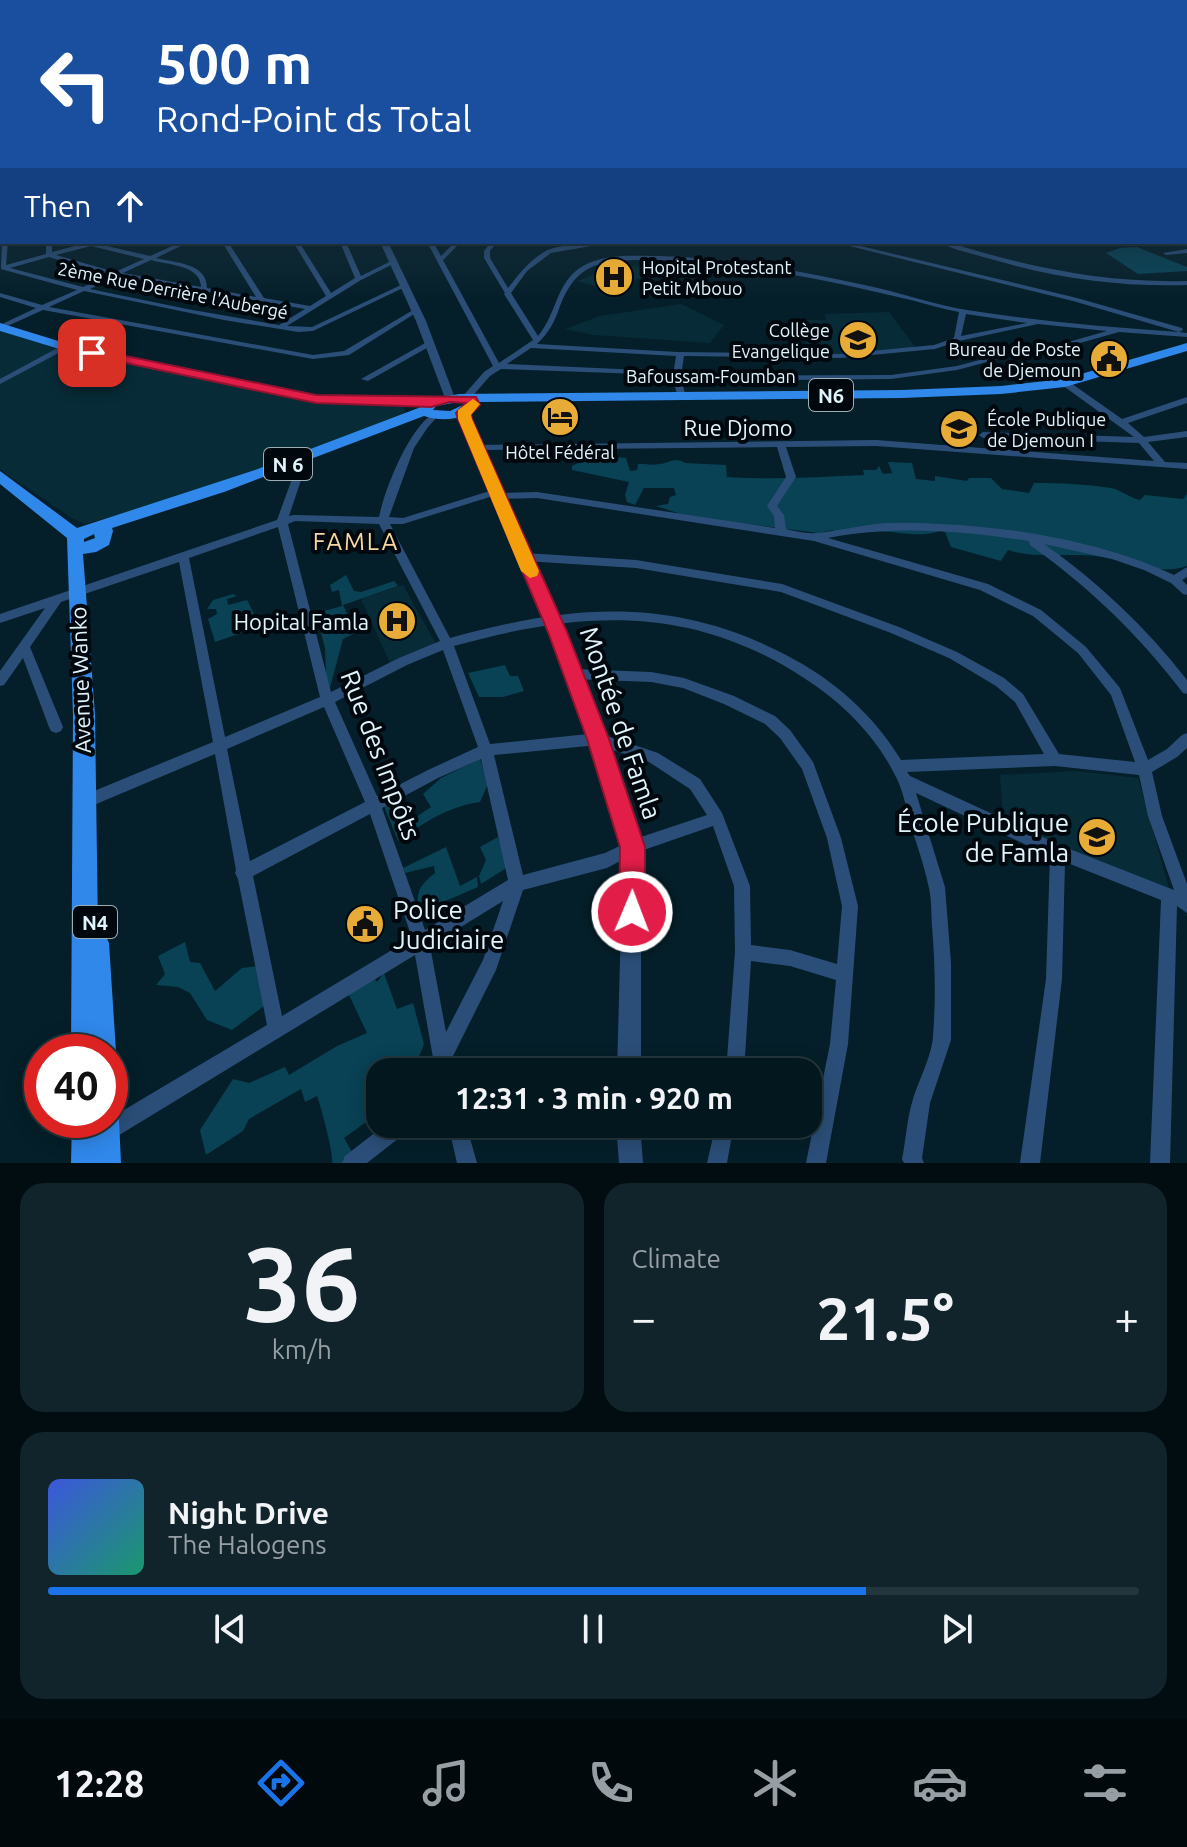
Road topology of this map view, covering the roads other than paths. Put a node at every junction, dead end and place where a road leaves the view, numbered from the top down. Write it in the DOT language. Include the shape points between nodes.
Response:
graph roads {
  1 [pos="5,244"];
  2 [pos="49,244"];
  3 [pos="90,244"];
  4 [pos="98,244"];
  5 [pos="178,244"];
  6 [pos="226,244"];
  7 [pos="299,244"];
  8 [pos="344,244"];
  9 [pos="385,244"];
  10 [pos="431,244"];
  11 [pos="456,244"];
  12 [pos="493,244"];
  13 [pos="587,244"];
  14 [pos="865,244"];
  15 [pos="948,244"];
  16 [pos="1187,251"];
  17 [pos="1166,253"];
  18 [pos="49,255"];
  19 [pos="150,258"];
  20 [pos="440,260"];
  21 [pos="391,263"];
  22 [pos="2,269"];
  23 [pos="115,274"];
  24 [pos="359,279"];
  25 [pos="1187,283"];
  26 [pos="403,286"];
  27 [pos="81,290"];
  28 [pos="204,290"];
  29 [pos="507,294"];
  30 [pos="0,295"];
  31 [pos="330,297"];
  32 [pos="261,299"];
  33 [pos="43,308"];
  34 [pos="310,308"];
  35 [pos="415,311"];
  36 [pos="963,311"];
  37 [pos="1048,321"];
  38 [pos="0,327"];
  39 [pos="281,327"];
  40 [pos="1121,329"];
  41 [pos="1187,334"];
  42 [pos="957,339"];
  43 [pos="430,344"];
  44 [pos="534,344"];
  45 [pos="66,347"];
  46 [pos="1187,347"];
  47 [pos="680,354"];
  48 [pos="1187,355"];
  49 [pos="1150,363"];
  50 [pos="497,366"];
  51 [pos="365,379"];
  52 [pos="677,379"];
  53 [pos="0,382"];
  54 [pos="1069,387"];
  55 [pos="681,394"];
  56 [pos="450,398"];
  57 [pos="663,399"];
  58 [pos="779,399"];
  59 [pos="1187,400"];
  60 [pos="397,401"];
  61 [pos="468,404"];
  62 [pos="425,412"];
  63 [pos="1122,422"];
  64 [pos="1187,434"];
  65 [pos="983,435"];
  66 [pos="1142,440"];
  67 [pos="781,445"];
  68 [pos="480,448"];
  69 [pos="303,459"];
  70 [pos="1163,465"];
  71 [pos="1187,466"];
  72 [pos="0,476"];
  73 [pos="497,494"];
  74 [pos="282,521"];
  75 [pos="384,523"];
  76 [pos="781,533"];
  77 [pos="814,537"];
  78 [pos="87,539"];
  79 [pos="1030,539"];
  80 [pos="183,556"];
  81 [pos="525,557"];
  82 [pos="1187,571"];
  83 [pos="1175,580"];
  84 [pos="70,589"];
  85 [pos="1187,591"];
  86 [pos="551,618"];
  87 [pos="0,619"];
  88 [pos="447,644"];
  89 [pos="25,649"];
  90 [pos="574,674"];
  91 [pos="0,681"];
  92 [pos="1187,689"];
  93 [pos="327,699"];
  94 [pos="56,727"];
  95 [pos="598,739"];
  96 [pos="1187,739"];
  97 [pos="221,742"];
  98 [pos="486,750"];
  99 [pos="1055,760"];
  100 [pos="1145,769"];
  101 [pos="901,773"];
  102 [pos="85,796"];
  103 [pos="374,805"];
  104 [pos="717,818"];
  105 [pos="632,847"];
  106 [pos="1058,852"];
  107 [pos="243,873"];
  108 [pos="517,884"];
  109 [pos="1180,901"];
  110 [pos="421,941"];
  111 [pos="743,952"];
  112 [pos="843,974"];
  113 [pos="276,1027"];
  114 [pos="86,1034"];
  115 [pos="100,1034"];
  116 [pos="439,1058"];
  117 [pos="445,1058"];
  118 [pos="629,1058"];
  119 [pos="736,1058"];
  120 [pos="383,1138"];
  121 [pos="461,1138"];
  122 [pos="629,1138"];
  123 [pos="722,1138"];
  124 [pos="96,1140"];
  125 [pos="352,1163"];
  126 [pos="467,1163"];
  127 [pos="631,1163"];
  128 [pos="717,1163"];
  129 [pos="816,1163"];
  130 [pos="914,1163"];
  131 [pos="1030,1163"];
  132 [pos="1160,1163"];
  1 -- 22 [label="street"];
  2 -- 18 [label="street"];
  3 -- 18 [label="street"];
  4 -- 19 [label="street"];
  5 -- 19 [label="street"];
  6 -- 32 [label="street"];
  7 -- 31 [label="street"];
  8 -- 24 [label="street"];
  9 -- 21 [label="street"];
  10 -- 20 [label="street"];
  11 -- 20 [label="street"];
  12 -- 29 [label="street" via="486,255"];
  13 -- 29 [label="street" via="561,247 540,257"];
  14 -- 41 [label="street"];
  15 -- 25 [label="street" via="1062,276"];
  16 -- 17 [label="street"];
  18 -- 22 [label="street"];
  18 -- 23 [label="street"];
  19 -- 23 [label="street"];
  19 -- 28 [label="street" via="197,270"];
  20 -- 50 [label="street"];
  21 -- 24 [label="street"];
  21 -- 26 [label="street"];
  22 -- 27 [label="street, 2ème Rue Derrière l'Aubergé"];
  23 -- 27 [label="street"];
  23 -- 28 [label="street"];
  24 -- 31 [label="street"];
  26 -- 35 [label="street"];
  26 -- 39 [label="street, 2ème Rue Derrière l'Aubergé" via="313,329"];
  27 -- 33 [label="street"];
  27 -- 39 [label="street, 2ème Rue Derrière l'Aubergé"];
  28 -- 32 [label="street"];
  29 -- 44 [label="street"];
  30 -- 33 [label="street"];
  31 -- 34 [label="street"];
  32 -- 34 [label="street"];
  33 -- 35 [label="street" via="325,357 346,353"];
  33 -- 38 [label="street"];
  34 -- 39 [label="street"];
  35 -- 43 [label="street"];
  36 -- 37 [label="street"];
  36 -- 42 [label="street"];
  36 -- 44 [label="street" via="752,266 623,259 601,261 572,276 547,333"];
  37 -- 40 [label="street"];
  37 -- 42 [label="street"];
  38 -- 45 [label="highway"];
  40 -- 41 [label="street"];
  40 -- 52 [label="street" via="930,373"];
  42 -- 47 [label="street" via="935,347 840,356"];
  43 -- 51 [label="street"];
  43 -- 56 [label="street"];
  44 -- 47 [label="street"];
  44 -- 50 [label="street"];
  45 -- 53 [label="street"];
  45 -- 60 [label="highway" via="316,399"];
  46 -- 49 [label="highway, Bafoussam-Foumban / N6"];
  47 -- 52 [label="street"];
  48 -- 49 [label="highway, Bafoussam-Foumban / N6"];
  49 -- 54 [label="highway, Bafoussam-Foumban / N6"];
  50 -- 52 [label="street" via="641,372"];
  50 -- 61 [label="street" via="474,385"];
  52 -- 55 [label="street"];
  54 -- 58 [label="highway, Bafoussam-Foumban / N6" via="1004,394"];
  54 -- 63 [label="street"];
  55 -- 57 [label="highway, Bafoussam-Foumban / N6"];
  55 -- 58 [label="highway, Bafoussam-Foumban / N6"];
  56 -- 61 [label="highway"];
  56 -- 62 [label="highway"];
  57 -- 58 [label="highway, Bafoussam-Foumban / N6"];
  57 -- 61 [label="highway, Bafoussam-Foumban / N6"];
  59 -- 63 [label="street"];
  60 -- 62 [label="highway"];
  60 -- 62 [label="highway"];
  61 -- 62 [label="highway"];
  61 -- 68 [label="street, Montée de Famla"];
  62 -- 69 [label="highway, N 6"];
  62 -- 75 [label="street"];
  63 -- 66 [label="street"];
  64 -- 66 [label="street"];
  65 -- 66 [label="street"];
  66 -- 70 [label="street"];
  67 -- 68 [label="street, Rue Djomo"];
  67 -- 70 [label="street, Rue Djomo" via="899,444"];
  67 -- 76 [label="street" via="791,477 772,506"];
  68 -- 73 [label="street, Montée de Famla"];
  69 -- 74 [label="street"];
  69 -- 78 [label="highway, N 6"];
  70 -- 71 [label="street, Rue Djomo"];
  72 -- 78 [label="highway"];
  73 -- 75 [label="street" via="417,519"];
  73 -- 76 [label="street" via="537,495"];
  73 -- 81 [label="street, Montée de Famla"];
  74 -- 75 [label="street"];
  74 -- 80 [label="street"];
  74 -- 93 [label="street, Rue des Impôts"];
  75 -- 88 [label="street"];
  76 -- 77 [label="street"];
  77 -- 79 [label="street" via="891,526"];
  77 -- 100 [label="street" via="984,587 1037,613 1082,650 1116,692"];
  78 -- 84 [label="highway, Avenue Wanko / N4"];
  79 -- 83 [label="street" via="1126,559"];
  79 -- 92 [label="street" via="1119,609"];
  80 -- 84 [label="street"];
  80 -- 97 [label="street"];
  81 -- 86 [label="street, Montée de Famla"];
  81 -- 99 [label="street" via="636,564 756,582 881,625 953,655 1000,682 1019,698"];
  82 -- 83 [label="street"];
  83 -- 85 [label="street"];
  84 -- 87 [label="street"];
  84 -- 89 [label="street"];
  84 -- 102 [label="highway, Avenue Wanko / N4"];
  86 -- 88 [label="street"];
  86 -- 90 [label="street, Montée de Famla"];
  86 -- 101 [label="street" via="672,617 736,634 835,690 864,717"];
  88 -- 93 [label="street"];
  88 -- 98 [label="street"];
  89 -- 91 [label="street"];
  89 -- 94 [label="street"];
  90 -- 95 [label="street, Montée de Famla"];
  90 -- 112 [label="street" via="684,683 756,713 785,734 816,784 847,889"];
  93 -- 97 [label="street"];
  93 -- 103 [label="street, Rue des Impôts"];
  95 -- 98 [label="street"];
  95 -- 104 [label="street" via="653,757 695,784"];
  95 -- 105 [label="street, Montée de Famla"];
  96 -- 100 [label="street"];
  97 -- 102 [label="street"];
  97 -- 107 [label="street"];
  98 -- 103 [label="street"];
  98 -- 108 [label="street"];
  99 -- 100 [label="street"];
  99 -- 101 [label="street"];
  100 -- 109 [label="street"];
  101 -- 106 [label="street"];
  101 -- 130 [label="street" via="937,887 943,963 942,1040 921,1103"];
  102 -- 114 [label="highway, Avenue Wanko / N4"];
  102 -- 115 [label="highway, Avenue Wanko / N4"];
  103 -- 107 [label="street"];
  103 -- 110 [label="street, Rue des Impôts"];
  104 -- 105 [label="street"];
  104 -- 111 [label="street" via="742,886"];
  105 -- 108 [label="street" via="607,860"];
  105 -- 118 [label="street, Montée de Famla"];
  106 -- 109 [label="street"];
  106 -- 131 [label="street" via="1054,979"];
  107 -- 113 [label="street"];
  108 -- 110 [label="street"];
  108 -- 117 [label="street" via="490,964"];
  109 -- 132 [label="street"];
  110 -- 113 [label="street"];
  110 -- 116 [label="street, Rue des Impôts"];
  111 -- 112 [label="street" via="790,958"];
  111 -- 119 [label="street"];
  112 -- 129 [label="street" via="839,1044"];
  113 -- 124 [label="street"];
  120 -- 125 [label="street"];
  121 -- 126 [label="street"];
  122 -- 127 [label="street"];
  123 -- 128 [label="street"];
}
